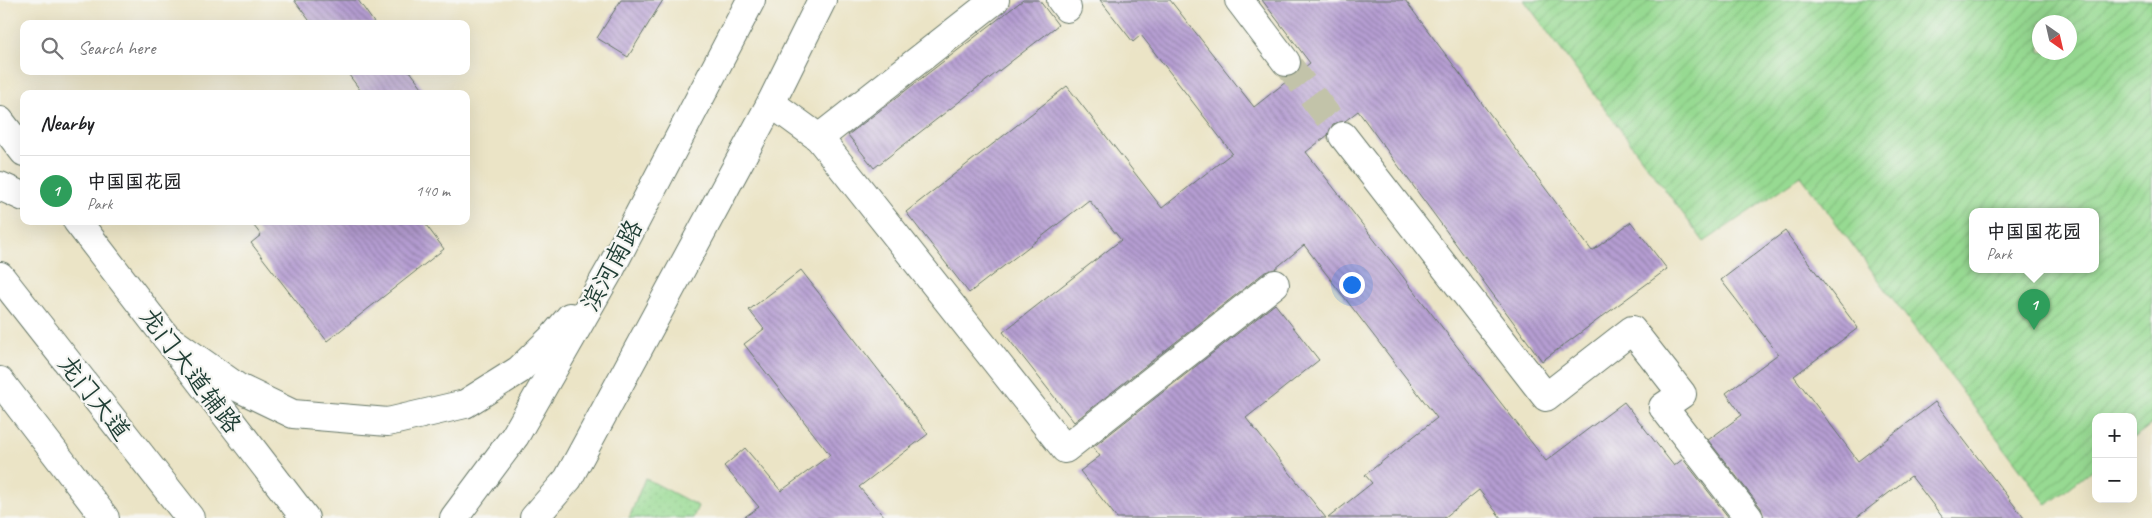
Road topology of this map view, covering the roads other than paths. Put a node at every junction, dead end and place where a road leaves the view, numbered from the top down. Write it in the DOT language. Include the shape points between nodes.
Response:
graph roads {
  1 [pos="751,0"];
  2 [pos="822,0"];
  3 [pos="995,0"];
  4 [pos="1239,0"];
  5 [pos="1286,62"];
  6 [pos="771,103"];
  7 [pos="0,121"];
  8 [pos="1343,136"];
  9 [pos="819,138"];
  10 [pos="20,147"];
  11 [pos="0,186"];
  12 [pos="20,195"];
  13 [pos="80,225"];
  14 [pos="611,268"];
  15 [pos="0,276"];
  16 [pos="1275,284"];
  17 [pos="166,338"];
  18 [pos="0,381"];
  19 [pos="568,479"];
  20 [pos="105,518"];
  21 [pos="190,518"];
  22 [pos="305,518"];
  23 [pos="454,518"];
  24 [pos="534,518"];
  25 [pos="550,518"];
  26 [pos="1749,518"];
  1 -- 14 [label="main road, 滨河南路"];
  2 -- 6 [label="main road"];
  3 -- 9 [label="main road"];
  4 -- 5 [label="main road"];
  6 -- 9 [label="main road"];
  6 -- 19 [label="main road"];
  7 -- 10 [label="main road"];
  8 -- 26 [label="main road" via="1546,397 1632,330 1682,394 1663,407"];
  9 -- 16 [label="main road" via="1065,449"];
  11 -- 12 [label="main road"];
  13 -- 17 [label="main road, 龙门大道辅路"];
  14 -- 17 [label="main road" via="554,336 519,370 465,404 388,422 294,414 237,387"];
  14 -- 23 [label="main road, 滨河南路" via="515,436"];
  15 -- 21 [label="main road, 龙门大道"];
  17 -- 22 [label="main road, 龙门大道辅路"];
  18 -- 20 [label="main road"];
  19 -- 24 [label="main road"];
  19 -- 25 [label="main road"];
}
